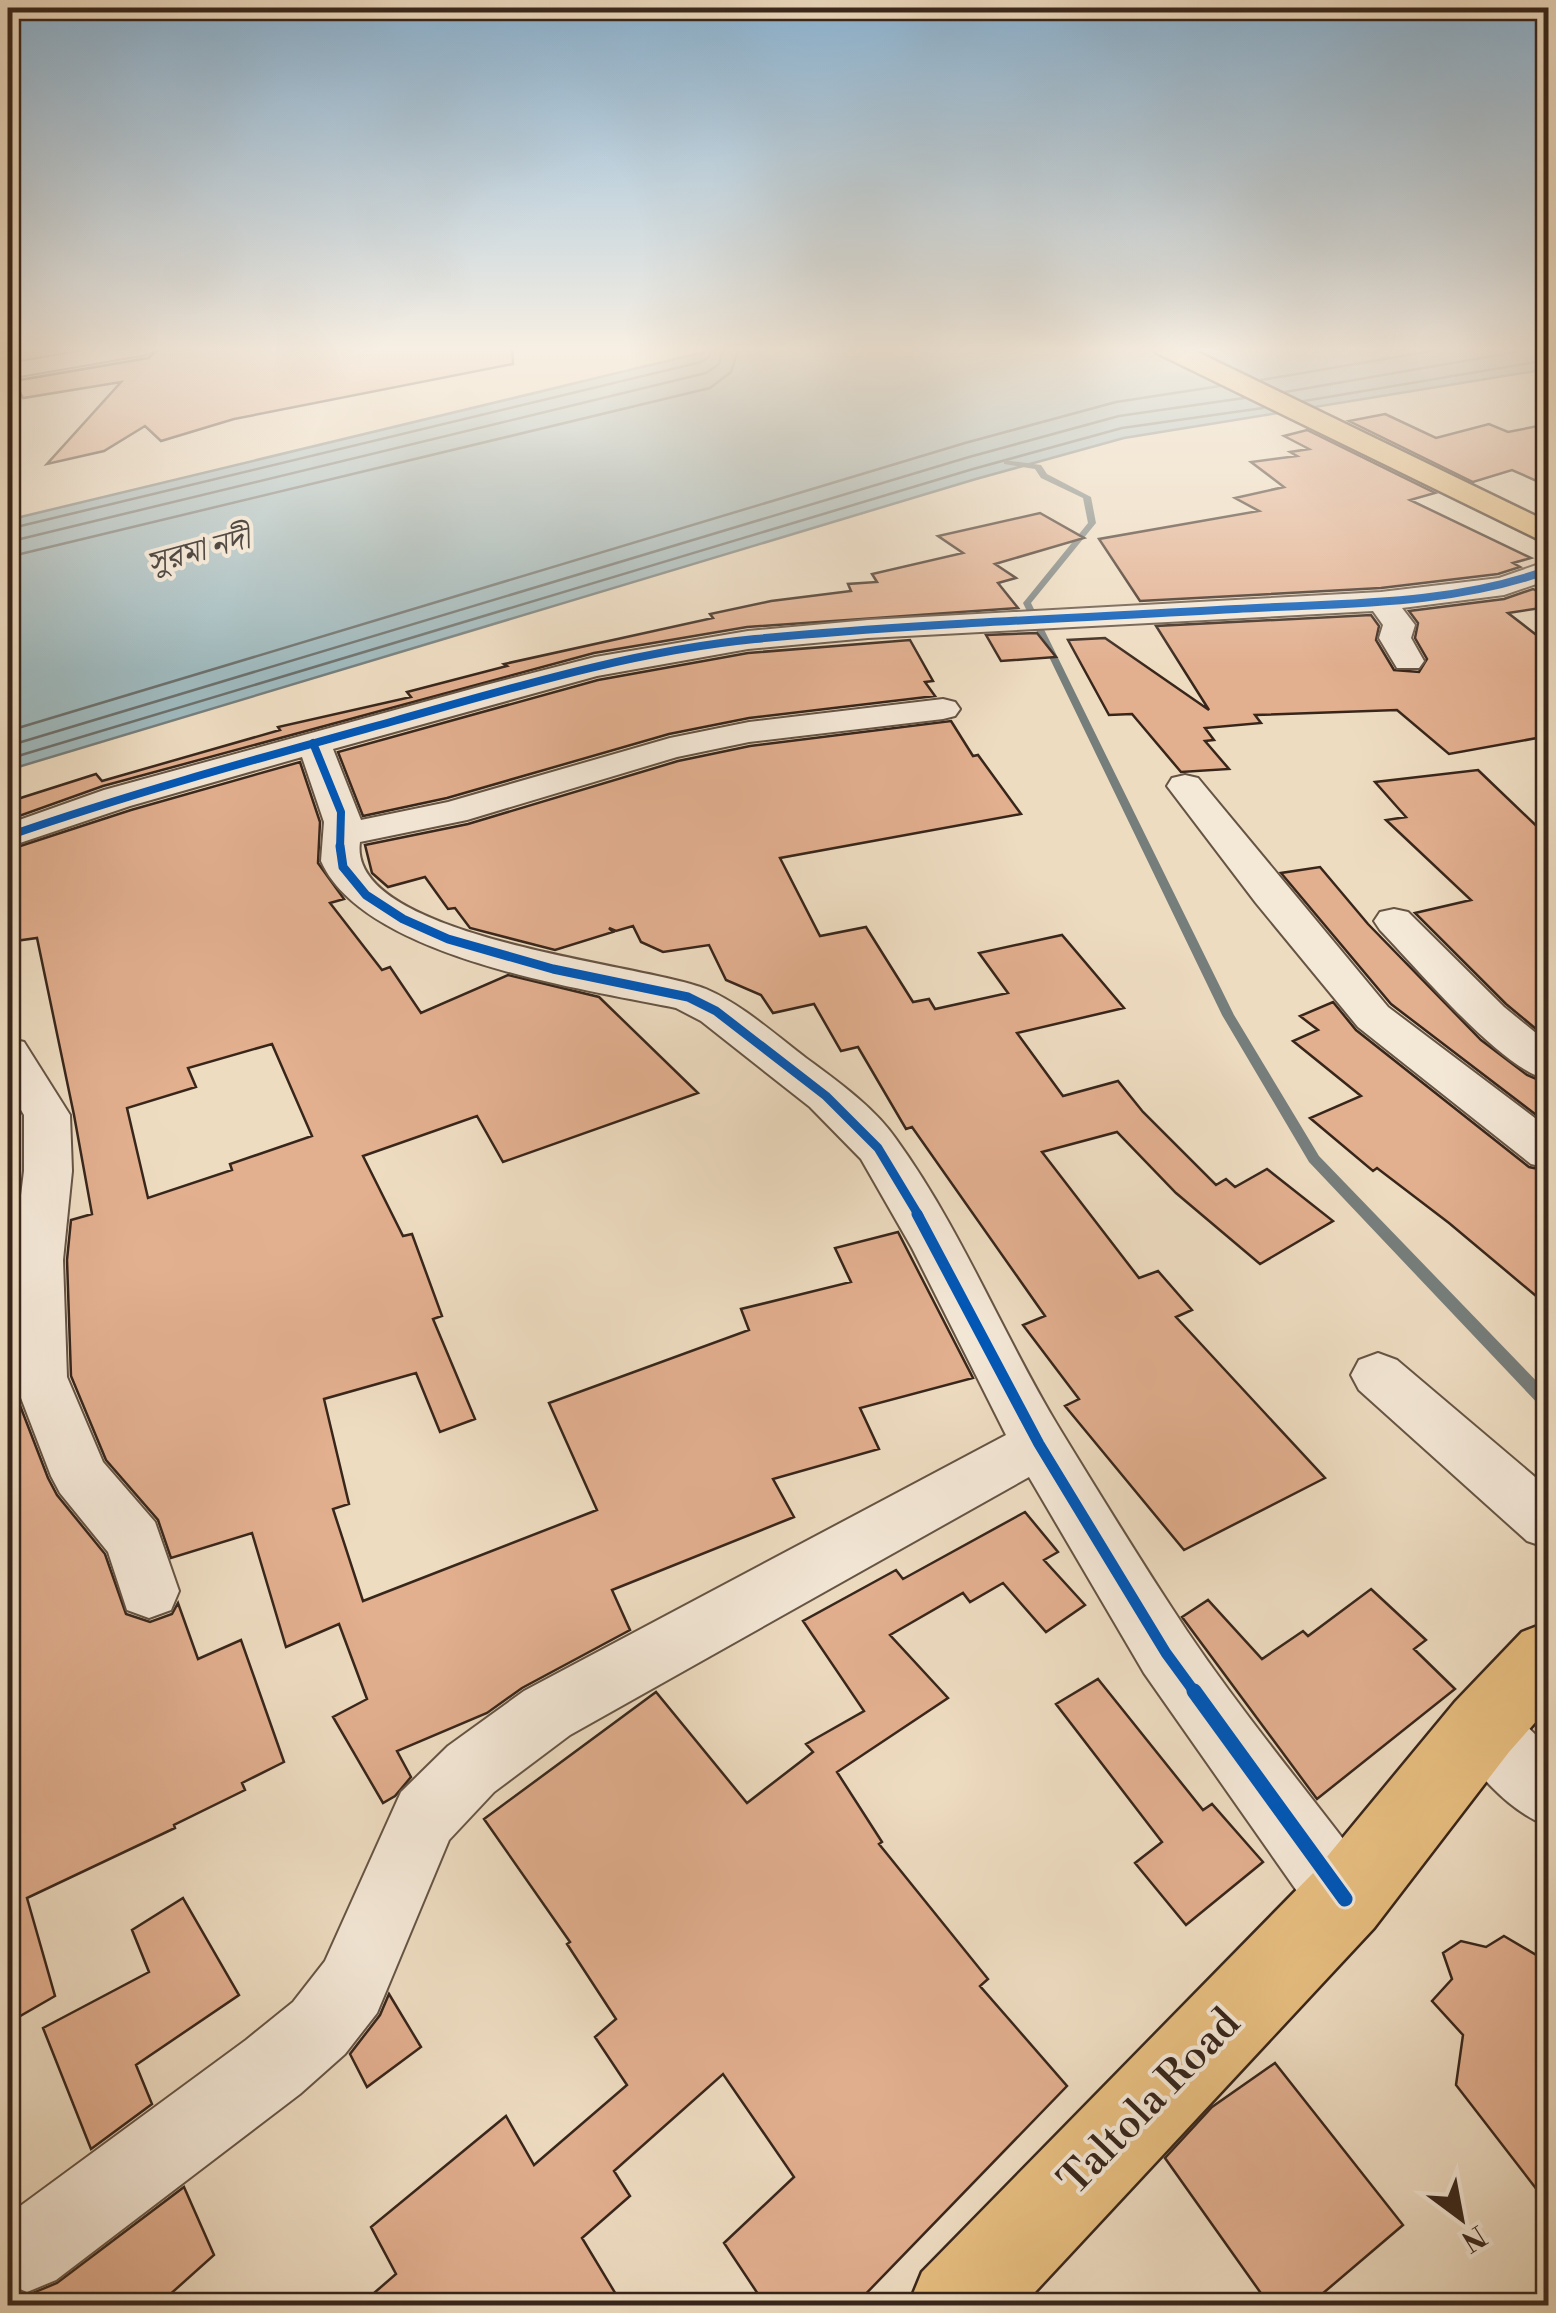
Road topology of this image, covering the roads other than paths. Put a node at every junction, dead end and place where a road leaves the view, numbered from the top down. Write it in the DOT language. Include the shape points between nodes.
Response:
graph roads {
  1 [pos="1386,455"];
  2 [pos="1419,455"];
  3 [pos="1548,517"];
  4 [pos="1548,534"];
  5 [pos="1548,570"];
  6 [pos="1381,601"];
  7 [pos="1408,660"];
  8 [pos="944,708"];
  9 [pos="313,743"];
  10 [pos="1186,786"];
  11 [pos="341,835"];
  12 [pos="8,836"];
  13 [pos="1394,922"];
  14 [pos="8,1052"];
  15 [pos="1548,1066"];
  16 [pos="1548,1152"];
  17 [pos="1378,1376"];
  18 [pos="1039,1444"];
  19 [pos="1548,1523"];
  20 [pos="150,1591"];
  21 [pos="1548,1656"];
  22 [pos="1482,1726"];
  23 [pos="1548,1793"];
  24 [pos="1345,1899"];
  25 [pos="26,2251"];
  26 [pos="956,2306"];
  1 -- 4 [label="main road"];
  2 -- 3 [label="main road"];
  5 -- 6 [label="street" via="1504,586"];
  6 -- 7 [label="street" via="1399,625 1395,638"];
  6 -- 9 [label="street" via="748,640 579,671"];
  8 -- 11 [label="street" via="670,748 454,812"];
  9 -- 11 [label="street" via="343,819"];
  9 -- 12 [label="street"];
  10 -- 16 [label="street" via="1372,1016"];
  11 -- 18 [label="street" via="342,866 364,894 400,919 491,952 688,997 826,1096 878,1148"];
  13 -- 15 [label="street"];
  14 -- 20 [label="street" via="47,1115 38,1260 40,1377 80,1476 134,1540"];
  17 -- 19 [label="street"];
  18 -- 24 [label="street" via="1166,1653"];
  18 -- 25 [label="street" via="547,1713 470,1768 425,1816 351,1988 319,2028"];
  21 -- 22 [label="main road, Taltola Road"];
  22 -- 23 [label="street"];
  22 -- 24 [label="main road, Taltola Road"];
  24 -- 26 [label="main road, Taltola Road"];
}
